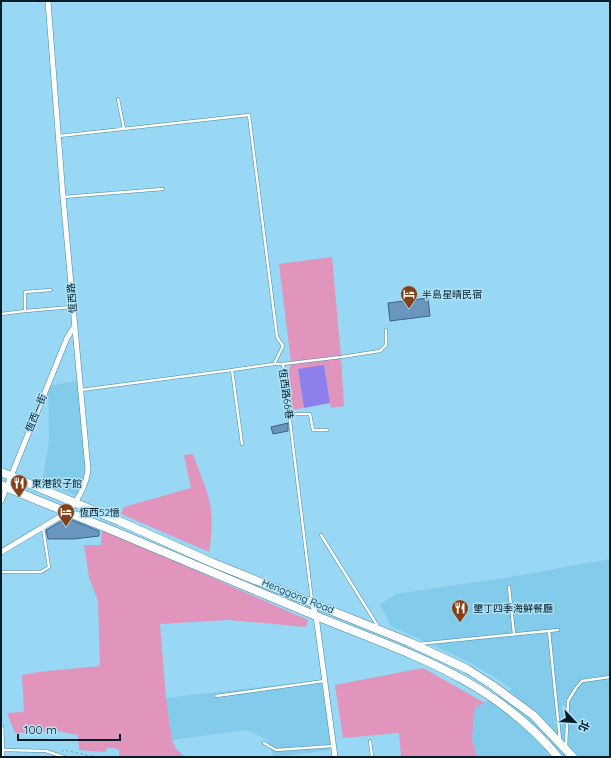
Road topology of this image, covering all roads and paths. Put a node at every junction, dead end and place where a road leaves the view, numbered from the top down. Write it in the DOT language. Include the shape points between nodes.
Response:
graph roads {
  1 [pos="48,1"];
  2 [pos="118,100"];
  3 [pos="124,129"];
  4 [pos="58,136"];
  5 [pos="163,189"];
  6 [pos="63,197"];
  7 [pos="51,290"];
  8 [pos="73,307"];
  9 [pos="25,311"];
  10 [pos="1,314"];
  11 [pos="74,327"];
  12 [pos="386,330"];
  13 [pos="274,364"];
  14 [pos="282,364"];
  15 [pos="232,370"];
  16 [pos="81,390"];
  17 [pos="290,414"];
  18 [pos="327,430"];
  19 [pos="242,444"];
  20 [pos="1,472"];
  21 [pos="10,476"];
  22 [pos="3,486"];
  23 [pos="1,500"];
  24 [pos="76,503"];
  25 [pos="68,512"];
  26 [pos="43,528"];
  27 [pos="321,535"];
  28 [pos="1,552"];
  29 [pos="1,572"];
  30 [pos="509,587"];
  31 [pos="312,602"];
  32 [pos="316,616"];
  33 [pos="381,630"];
  34 [pos="558,630"];
  35 [pos="549,631"];
  36 [pos="514,634"];
  37 [pos="414,644"];
  38 [pos="610,678"];
  39 [pos="324,681"];
  40 [pos="216,696"];
  41 [pos="1,728"];
  42 [pos="370,741"];
  43 [pos="264,743"];
  44 [pos="560,743"];
  45 [pos="333,746"];
  46 [pos="3,750"];
  47 [pos="566,750"];
  48 [pos="58,755"];
  49 [pos="2,757"];
  50 [pos="64,757"];
  51 [pos="96,757"];
  52 [pos="335,757"];
  53 [pos="372,757"];
  54 [pos="558,757"];
  55 [pos="573,757"];
  1 -- 4 [label="street, 恆西路"];
  2 -- 3 [label="lane"];
  3 -- 4 [label="lane"];
  3 -- 13 [label="lane" via="249,115 277,337 282,346"];
  4 -- 6 [label="street, 恆西路"];
  5 -- 6 [label="lane"];
  6 -- 8 [label="street, 恆西路"];
  7 -- 9 [label="lane" via="25,292"];
  8 -- 9 [label="lane"];
  8 -- 11 [label="street, 恆西路"];
  9 -- 10 [label="lane"];
  11 -- 16 [label="street, 恆西路"];
  11 -- 21 [label="street, 恆西一街" via="67,338"];
  12 -- 14 [label="lane" via="386,345 380,351"];
  13 -- 14 [label="lane, 恆西路66巷"];
  13 -- 15 [label="lane, 恆西路66巷"];
  14 -- 17 [label="lane, 恆西路66巷"];
  15 -- 16 [label="lane, 恆西路66巷"];
  15 -- 19 [label="lane"];
  16 -- 24 [label="street, 恆西路" via="88,470"];
  17 -- 18 [label="lane" via="310,414 313,430"];
  17 -- 31 [label="lane, 恆西路66巷"];
  20 -- 21 [label="main road, Henggong Road"];
  21 -- 22 [label="street, 恆西一街"];
  21 -- 24 [label="main road, Henggong Road"];
  22 -- 23 [label="street, 恆西一街"];
  22 -- 25 [label="main road, Henggong Road"];
  24 -- 25 [label="street, 恆西路"];
  24 -- 31 [label="main road, Henggong Road"];
  25 -- 26 [label="street, 恆西路"];
  25 -- 32 [label="main road, Henggong Road"];
  26 -- 28 [label="street, 恆西路"];
  26 -- 29 [label="lane" via="49,567 41,572"];
  27 -- 33 [label="lane"];
  30 -- 36 [label="lane"];
  31 -- 32 [label="street"];
  31 -- 33 [label="main road, Henggong Road"];
  32 -- 39 [label="street"];
  32 -- 54 [label="main road, Henggong Road" via="383,642 462,678 510,710"];
  33 -- 37 [label="main road, Henggong Road"];
  34 -- 35 [label="lane"];
  35 -- 36 [label="lane"];
  35 -- 44 [label="lane"];
  36 -- 37 [label="lane"];
  37 -- 44 [label="main road, Henggong Road" via="467,669 492,685 533,715"];
  38 -- 47 [label="lane" via="582,681 568,701"];
  39 -- 40 [label="lane"];
  39 -- 45 [label="street"];
  41 -- 46 [label="street"];
  42 -- 53 [label="lane"];
  43 -- 45 [label="lane" via="276,750"];
  44 -- 47 [label="main road, Henggong Road"];
  45 -- 52 [label="street"];
  46 -- 48 [label="lane" via="46,751"];
  46 -- 49 [label="street"];
  47 -- 55 [label="main road, Henggong Road"];
  48 -- 50 [label="lane"];
  48 -- 51 [label="path" via="64,750"];
}
